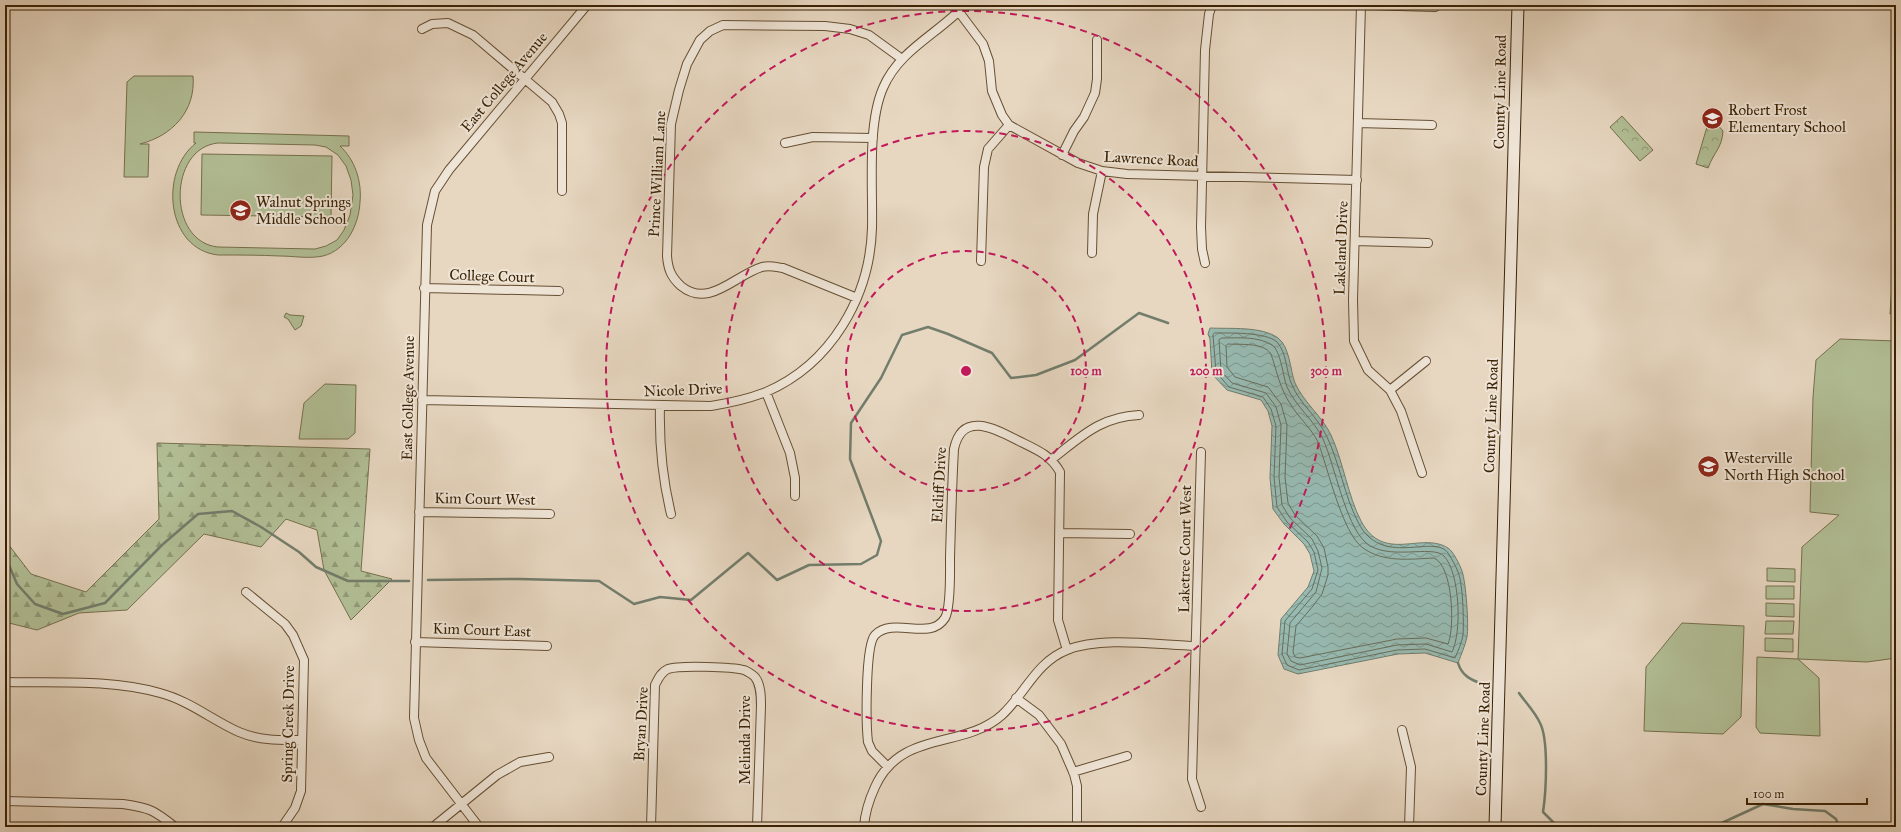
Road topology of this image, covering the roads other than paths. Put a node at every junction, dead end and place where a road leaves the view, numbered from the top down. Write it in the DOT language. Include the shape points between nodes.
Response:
graph roads {
  1 [pos="587,5"];
  2 [pos="964,5"];
  3 [pos="1212,5"];
  4 [pos="1362,5"];
  5 [pos="1518,5"];
  6 [pos="1435,7"];
  7 [pos="958,12"];
  8 [pos="422,29"];
  9 [pos="1097,40"];
  10 [pos="902,58"];
  11 [pos="525,79"];
  12 [pos="1358,123"];
  13 [pos="1010,125"];
  14 [pos="1432,125"];
  15 [pos="873,138"];
  16 [pos="785,143"];
  17 [pos="1062,155"];
  18 [pos="1102,171"];
  19 [pos="1202,176"];
  20 [pos="1357,180"];
  21 [pos="562,190"];
  22 [pos="1355,241"];
  23 [pos="1428,243"];
  24 [pos="1092,253"];
  25 [pos="981,261"];
  26 [pos="1205,263"];
  27 [pos="424,288"];
  28 [pos="559,291"];
  29 [pos="858,298"];
  30 [pos="1426,362"];
  31 [pos="1390,390"];
  32 [pos="766,392"];
  33 [pos="422,400"];
  34 [pos="660,406"];
  35 [pos="1139,415"];
  36 [pos="1201,452"];
  37 [pos="1052,459"];
  38 [pos="1422,473"];
  39 [pos="795,496"];
  40 [pos="419,512"];
  41 [pos="550,514"];
  42 [pos="671,514"];
  43 [pos="1060,533"];
  44 [pos="1130,534"];
  45 [pos="246,592"];
  46 [pos="415,642"];
  47 [pos="547,646"];
  48 [pos="1196,646"];
  49 [pos="1066,650"];
  50 [pos="710,667"];
  51 [pos="5,682"];
  52 [pos="1016,698"];
  53 [pos="1402,730"];
  54 [pos="302,740"];
  55 [pos="1127,756"];
  56 [pos="549,757"];
  57 [pos="888,767"];
  58 [pos="1073,772"];
  59 [pos="5,801"];
  60 [pos="461,804"];
  61 [pos="1201,806"];
  62 [pos="175,827"];
  63 [pos="282,827"];
  64 [pos="433,827"];
  65 [pos="479,827"];
  66 [pos="651,827"];
  67 [pos="757,827"];
  68 [pos="864,827"];
  69 [pos="1077,827"];
  70 [pos="1409,827"];
  71 [pos="1495,827"];
  1 -- 11 [label="street, East College Avenue"];
  2 -- 7 [label="street, Nicole Drive"];
  3 -- 19 [label="street" via="1205,50"];
  4 -- 6 [label="street"];
  4 -- 12 [label="street, Lakeland Drive"];
  5 -- 71 [label="main road, County Line Road"];
  7 -- 10 [label="street, Nicole Drive"];
  7 -- 13 [label="street, Lawrence Road" via="983,44 989,61 992,90 1002,115"];
  8 -- 11 [label="street" via="432,24 448,24 467,32"];
  9 -- 17 [label="street" via="1095,93"];
  10 -- 15 [label="street, Nicole Drive" via="882,89 875,116"];
  10 -- 29 [label="street, Prince William Lane" via="869,36 850,29 825,26 723,25 710,31 700,40 687,64 671,124 667,256 668,268 673,279 688,292 703,294 772,266 784,268"];
  11 -- 21 [label="street" via="552,102 559,114 563,134"];
  11 -- 27 [label="street, East College Avenue" via="449,170 435,191 427,225"];
  12 -- 14 [label="street"];
  12 -- 20 [label="street, Lakeland Drive"];
  13 -- 17 [label="street, Lawrence Road"];
  13 -- 25 [label="street" via="988,149 984,167"];
  15 -- 16 [label="street" via="813,136"];
  15 -- 29 [label="street, Nicole Drive" via="870,250"];
  17 -- 18 [label="street, Lawrence Road"];
  18 -- 19 [label="street, Lawrence Road"];
  18 -- 24 [label="street" via="1093,214"];
  19 -- 20 [label="street, Lawrence Road"];
  19 -- 26 [label="street" via="1201,240"];
  20 -- 22 [label="street, Lakeland Drive"];
  22 -- 23 [label="street"];
  22 -- 31 [label="street, Lakeland Drive" via="1354,341 1368,370"];
  27 -- 28 [label="street, College Court"];
  27 -- 33 [label="street, East College Avenue"];
  29 -- 32 [label="street, Nicole Drive" via="828,346 791,378"];
  30 -- 31 [label="street"];
  31 -- 38 [label="street, Lakeland Drive" via="1401,411"];
  32 -- 34 [label="street, Nicole Drive" via="731,403 711,406"];
  32 -- 39 [label="street" via="790,453 795,478"];
  33 -- 34 [label="street, Nicole Drive"];
  33 -- 40 [label="street, East College Avenue"];
  34 -- 42 [label="street" via="659,445"];
  35 -- 37 [label="street" via="1123,416 1099,424"];
  36 -- 48 [label="street, Laketree Court West"];
  37 -- 43 [label="street" via="1060,472"];
  37 -- 57 [label="street, Elcliff Drive" via="992,427 970,427 956,439 946,617 938,625 928,629 881,630 874,636 868,657 868,742 872,751"];
  40 -- 41 [label="street, Kim Court West"];
  40 -- 46 [label="street, East College Avenue"];
  43 -- 44 [label="street"];
  43 -- 49 [label="street" via="1058,620"];
  45 -- 54 [label="street, Spring Creek Drive" via="285,624 300,648 304,660"];
  46 -- 47 [label="street, Kim Court East"];
  46 -- 60 [label="street, East College Avenue" via="414,718 419,740 426,758"];
  48 -- 49 [label="street" via="1108,643"];
  48 -- 61 [label="street, Laketree Court West" via="1192,779"];
  49 -- 52 [label="street" via="1046,662"];
  50 -- 66 [label="street, Bryan Drive" via="668,669 660,675 655,685"];
  50 -- 67 [label="street, Melinda Drive" via="745,670 754,677 760,691"];
  51 -- 54 [label="street" via="135,687 184,701 240,732 266,740"];
  52 -- 57 [label="street" via="1002,715 990,724 966,734 916,747 897,758"];
  52 -- 58 [label="street" via="1039,715 1061,744"];
  53 -- 70 [label="street" via="1410,767"];
  54 -- 63 [label="street, Spring Creek Drive" via="301,791"];
  55 -- 58 [label="street"];
  56 -- 60 [label="street" via="520,762 497,775"];
  57 -- 68 [label="street" via="879,777 867,804"];
  58 -- 69 [label="street" via="1077,786"];
  59 -- 62 [label="street" via="140,806 156,811"];
  60 -- 64 [label="street"];
  60 -- 65 [label="street, East College Avenue"];
}
